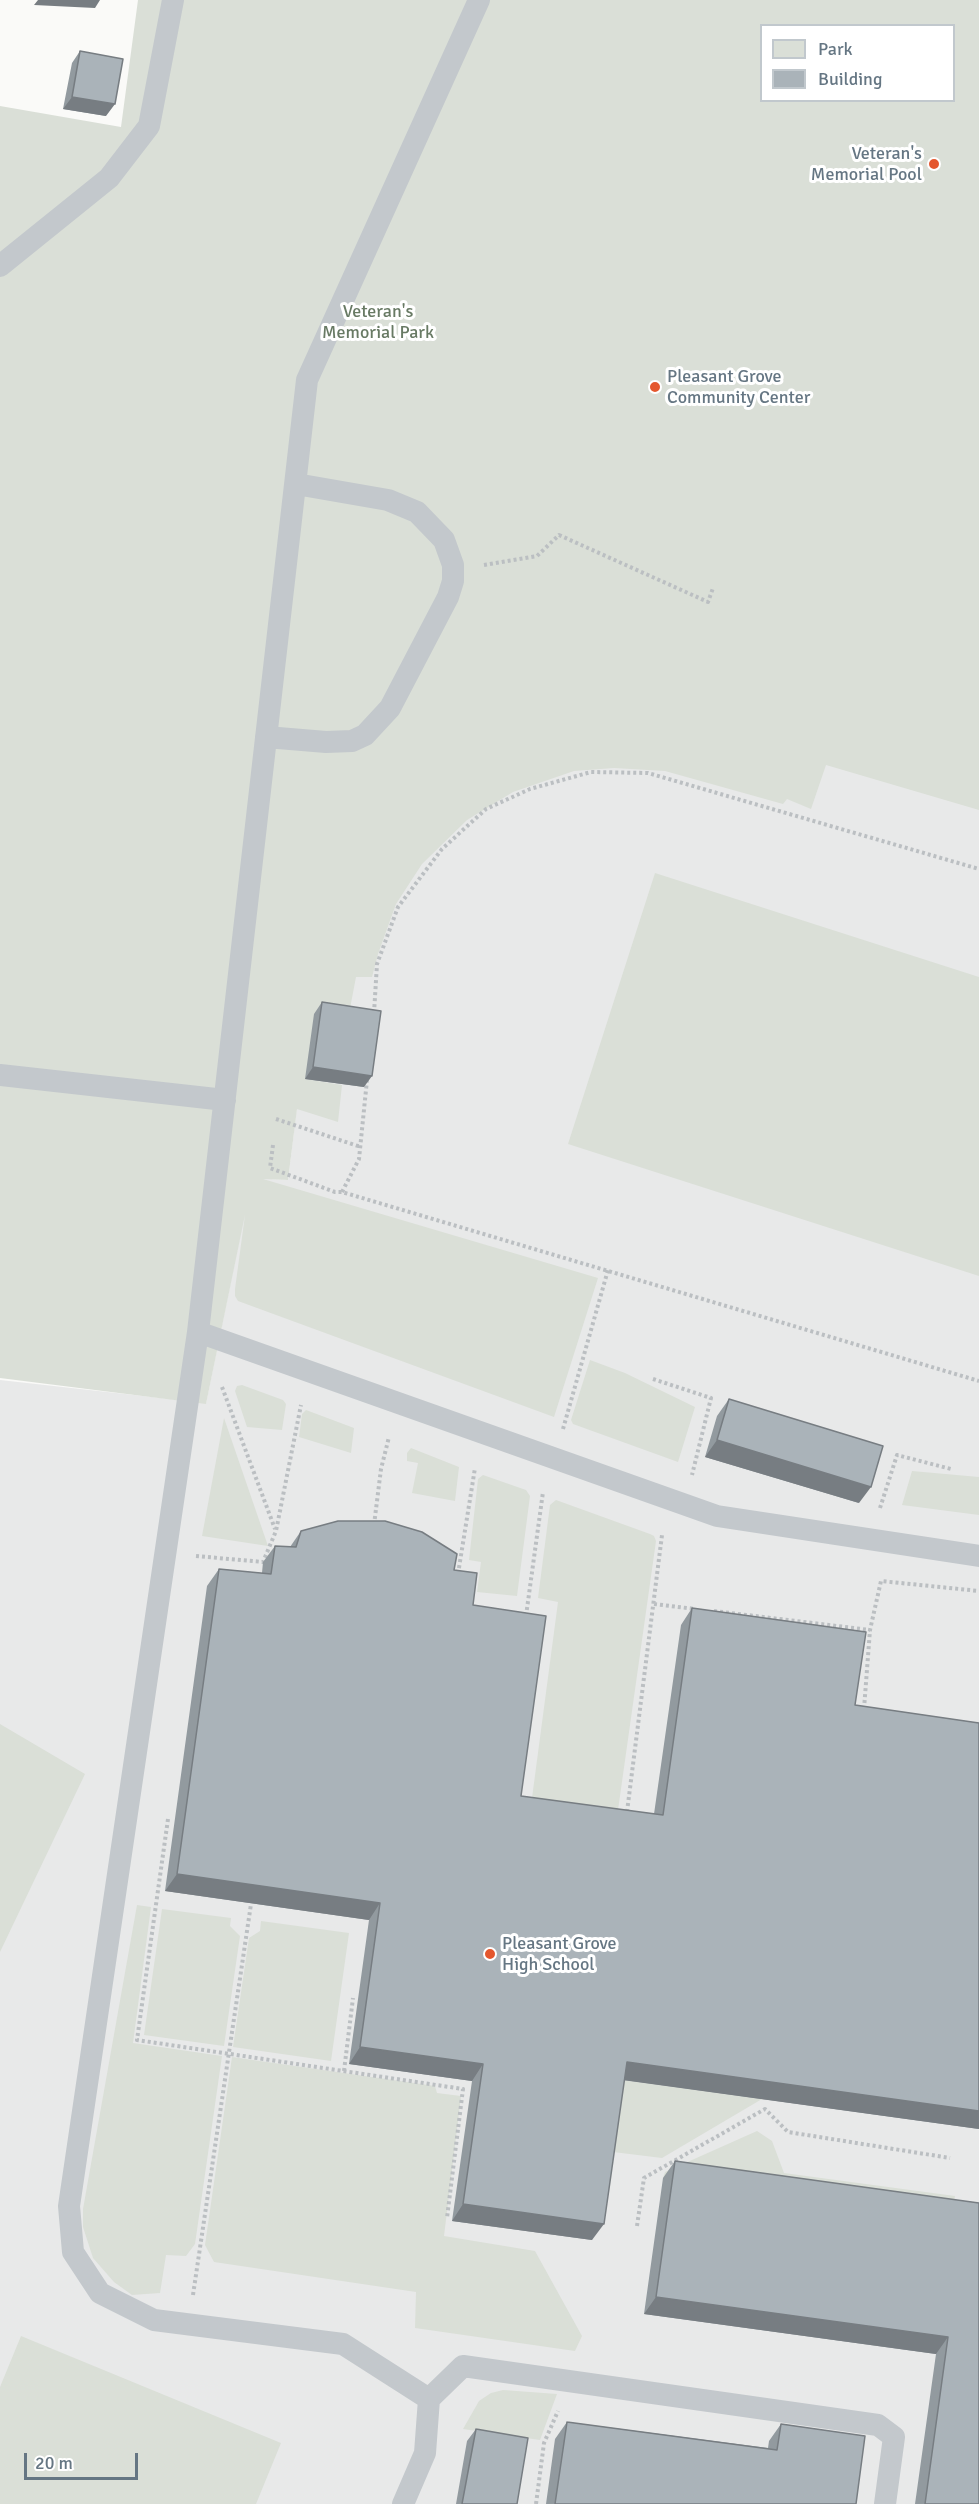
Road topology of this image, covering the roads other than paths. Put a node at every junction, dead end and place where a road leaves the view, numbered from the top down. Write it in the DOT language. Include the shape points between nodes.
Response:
graph roads {
  1 [pos="173,0"];
  2 [pos="479,0"];
  3 [pos="0,266"];
  4 [pos="296,484"];
  5 [pos="266,737"];
  6 [pos="0,1075"];
  7 [pos="225,1100"];
  8 [pos="198,1332"];
  9 [pos="979,1556"];
  10 [pos="429,2399"];
  11 [pos="403,2504"];
  12 [pos="885,2504"];
  1 -- 3 [label="lane" via="149,126 109,178"];
  2 -- 4 [label="lane" via="308,380"];
  4 -- 5 [label="lane"];
  4 -- 5 [label="lane" via="387,500 417,512 444,540 453,565 453,581 390,708 365,735 352,741 326,742"];
  5 -- 7 [label="lane"];
  6 -- 7 [label="lane"];
  7 -- 8 [label="lane"];
  8 -- 9 [label="lane" via="717,1515"];
  8 -- 10 [label="lane" via="69,2206 73,2252 100,2293 154,2320 343,2344"];
  10 -- 11 [label="lane" via="425,2453"];
  10 -- 12 [label="lane" via="463,2366 878,2425 894,2437"];
}
